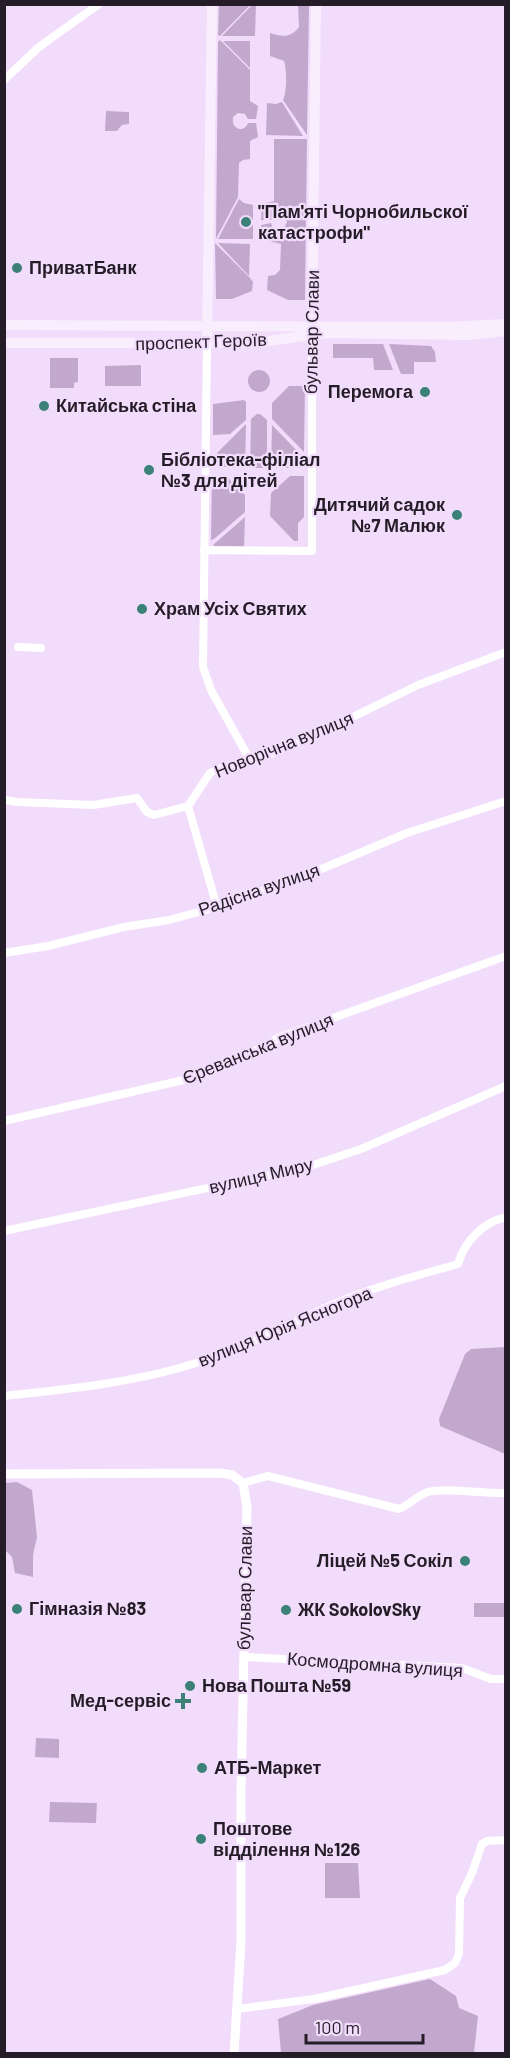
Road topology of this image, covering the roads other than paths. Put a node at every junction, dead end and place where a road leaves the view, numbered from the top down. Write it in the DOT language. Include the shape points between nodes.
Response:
graph roads {
  1 [pos="99,4"];
  2 [pos="212,4"];
  3 [pos="316,4"];
  4 [pos="4,80"];
  5 [pos="506,324"];
  6 [pos="4,325"];
  7 [pos="208,327"];
  8 [pos="312,330"];
  9 [pos="506,331"];
  10 [pos="207,343"];
  11 [pos="4,344"];
  12 [pos="204,550"];
  13 [pos="18,647"];
  14 [pos="41,648"];
  15 [pos="506,652"];
  16 [pos="250,760"];
  17 [pos="4,800"];
  18 [pos="506,801"];
  19 [pos="188,806"];
  20 [pos="217,907"];
  21 [pos="4,953"];
  22 [pos="506,956"];
  23 [pos="506,1086"];
  24 [pos="4,1121"];
  25 [pos="506,1217"];
  26 [pos="4,1231"];
  27 [pos="4,1396"];
  28 [pos="4,1474"];
  29 [pos="243,1483"];
  30 [pos="506,1493"];
  31 [pos="244,1657"];
  32 [pos="506,1679"];
  33 [pos="506,1840"];
  34 [pos="237,2009"];
  35 [pos="234,2054"];
  1 -- 4 [label="street" via="39,47"];
  2 -- 7 [label="main road"];
  3 -- 8 [label="main road, бульвар Слави"];
  5 -- 8 [label="main road, проспект Героїв"];
  6 -- 7 [label="main road, проспект Героїв"];
  7 -- 8 [label="main road, проспект Героїв"];
  7 -- 10 [label="main road"];
  8 -- 9 [label="main road, проспект Героїв" via="469,335"];
  8 -- 10 [label="main road, проспект Героїв" via="253,343"];
  8 -- 12 [label="street, бульвар Слави" via="312,551"];
  10 -- 11 [label="main road, проспект Героїв"];
  10 -- 12 [label="street"];
  12 -- 16 [label="street" via="203,667 211,690"];
  13 -- 14 [label="street"];
  15 -- 16 [label="street, Новорічна вулиця" via="418,685 312,737"];
  16 -- 19 [label="street, Новорічна вулиця" via="210,773"];
  17 -- 19 [label="street" via="93,805 137,798 154,816"];
  18 -- 20 [label="street, Радісна вулиця" via="407,833"];
  19 -- 20 [label="street"];
  20 -- 21 [label="street, Радісна вулиця"];
  22 -- 24 [label="street, Єреванська вулиця" via="280,1037 197,1077"];
  23 -- 26 [label="street, вулиця Миру" via="361,1149 307,1167"];
  25 -- 27 [label="street, вулиця Юрія Ясногора" via="470,1238 458,1264 334,1304 238,1349 140,1378"];
  28 -- 29 [label="street" via="220,1473"];
  29 -- 30 [label="street" via="268,1476 399,1509 434,1491"];
  29 -- 31 [label="street, бульвар Слави" via="247,1508"];
  31 -- 32 [label="street, Космодромна вулиця" via="462,1668 491,1679"];
  31 -- 34 [label="street, бульвар Слави"];
  33 -- 34 [label="street" via="482,1844 460,1898 459,1954 452,1967 314,1999"];
  34 -- 35 [label="street, бульвар Слави"];
}
